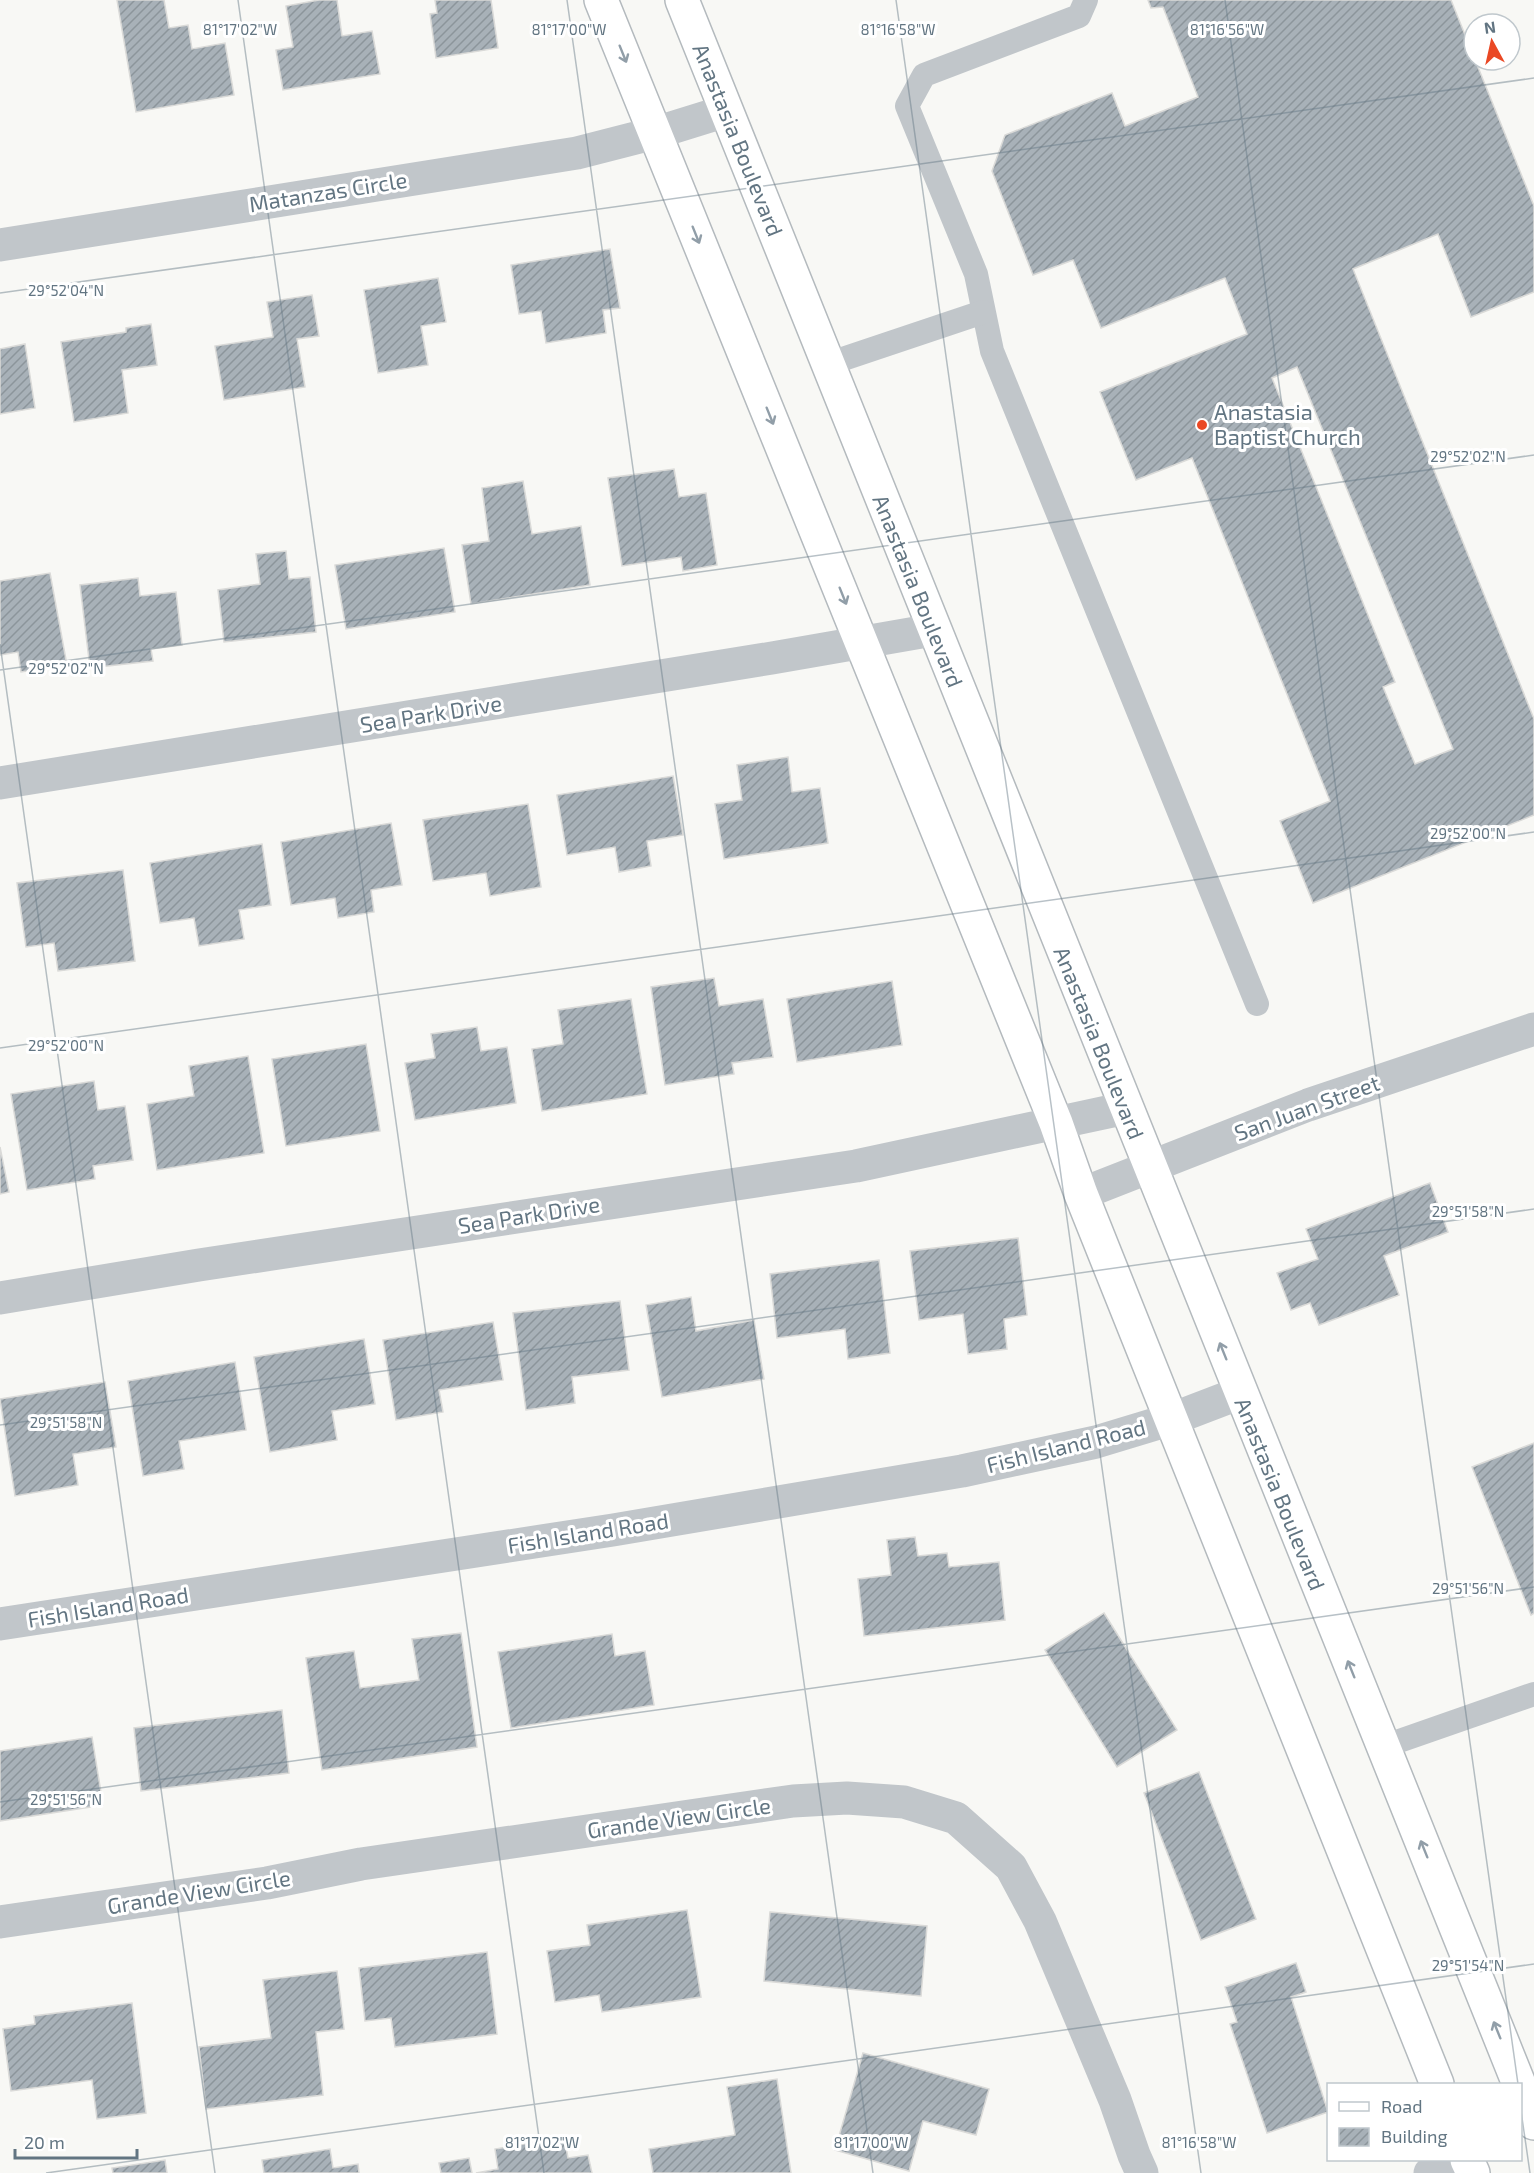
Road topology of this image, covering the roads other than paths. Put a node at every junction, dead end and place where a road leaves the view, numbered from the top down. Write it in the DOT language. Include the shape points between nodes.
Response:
graph roads {
  1 [pos="602,0"];
  2 [pos="682,0"];
  3 [pos="1086,0"];
  4 [pos="726,111"];
  5 [pos="655,133"];
  6 [pos="0,244"];
  7 [pos="984,312"];
  8 [pos="828,364"];
  9 [pos="933,630"];
  10 [pos="862,642"];
  11 [pos="0,783"];
  12 [pos="1257,1004"];
  13 [pos="1534,1029"];
  14 [pos="1126,1108"];
  15 [pos="1056,1123"];
  16 [pos="1149,1168"];
  17 [pos="1081,1194"];
  18 [pos="0,1298"];
  19 [pos="1240,1393"];
  20 [pos="1172,1419"];
  21 [pos="0,1624"];
  22 [pos="1534,1694"];
  23 [pos="1382,1747"];
  24 [pos="0,1922"];
  25 [pos="1436,2083"];
  26 [pos="1518,2083"];
  27 [pos="1522,2092"];
  28 [pos="1534,2123"];
  29 [pos="1462,2161"];
  30 [pos="1142,2173"];
  31 [pos="1430,2173"];
  1 -- 5 [label="main road, one-way"];
  2 -- 4 [label="main road, Anastasia Boulevard"];
  3 -- 7 [label="lane" via="1079,16 924,75 907,106 976,274"];
  4 -- 5 [label="street, Matanzas Circle"];
  4 -- 8 [label="main road, Anastasia Boulevard"];
  5 -- 6 [label="street, Matanzas Circle" via="577,153"];
  5 -- 10 [label="main road, one-way"];
  7 -- 8 [label="lane"];
  7 -- 12 [label="lane" via="992,351"];
  8 -- 9 [label="main road, Anastasia Boulevard"];
  9 -- 10 [label="street, Sea Park Drive"];
  9 -- 14 [label="main road, Anastasia Boulevard"];
  10 -- 11 [label="street, Sea Park Drive"];
  10 -- 15 [label="main road"];
  13 -- 16 [label="street, San Juan Street" via="1308,1105"];
  14 -- 15 [label="street, Sea Park Drive"];
  14 -- 16 [label="main road, Anastasia Boulevard"];
  15 -- 17 [label="main road"];
  15 -- 18 [label="street, Sea Park Drive" via="855,1166"];
  16 -- 17 [label="street, San Juan Street"];
  19 -- 16 [label="main road, Anastasia Boulevard, one-way"];
  17 -- 20 [label="main road"];
  19 -- 20 [label="street, Fish Island Road"];
  23 -- 19 [label="main road, Anastasia Boulevard, one-way"];
  20 -- 21 [label="street, Fish Island Road" via="1096,1442 962,1471"];
  20 -- 25 [label="main road"];
  22 -- 23 [label="lane"];
  26 -- 23 [label="main road, Anastasia Boulevard, one-way"];
  24 -- 30 [label="street, Grande View Circle" via="793,1801 847,1798 904,1802 956,1818 1011,1867 1040,1921"];
  27 -- 28 [label="main road"];
  29 -- 31 [label="street"];
}
